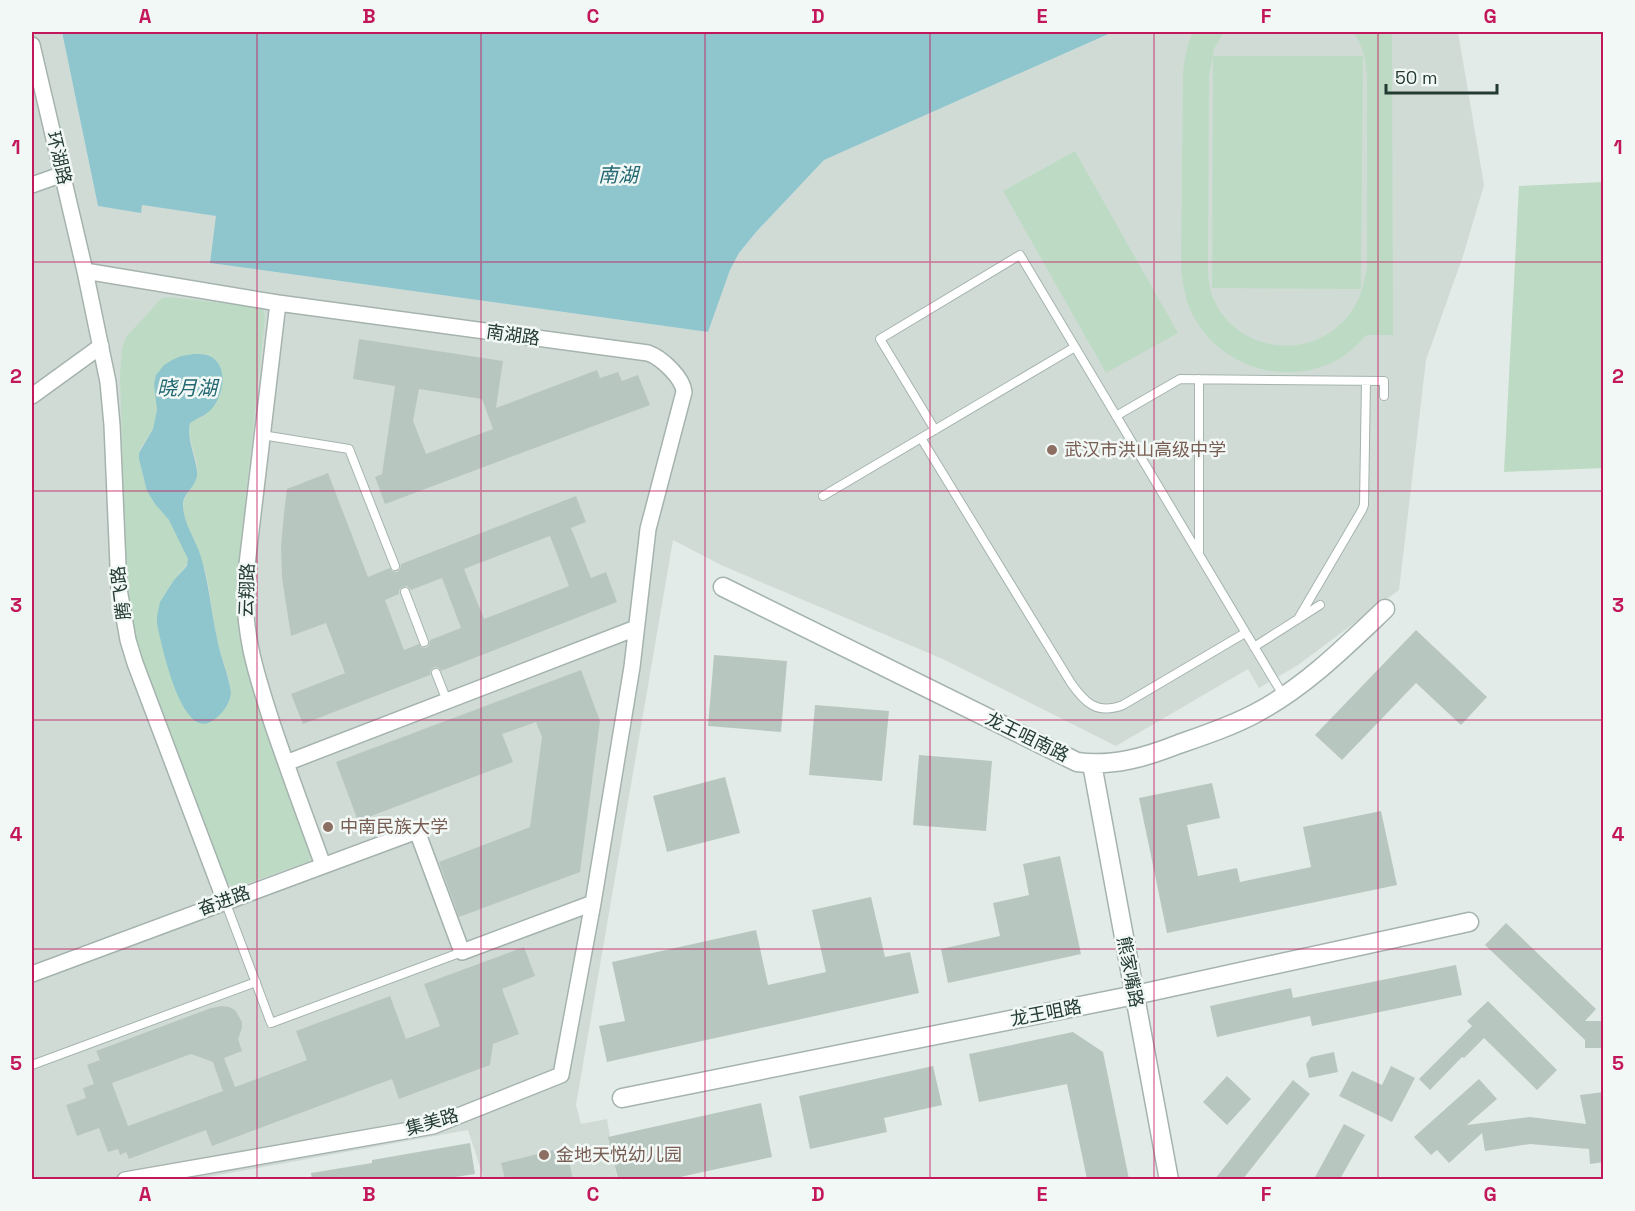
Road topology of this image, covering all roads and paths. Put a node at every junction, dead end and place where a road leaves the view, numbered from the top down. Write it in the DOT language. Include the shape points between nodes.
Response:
graph roads {
  1 [pos="32,45"];
  2 [pos="63,174"];
  3 [pos="32,185"];
  4 [pos="85,271"];
  5 [pos="278,303"];
  6 [pos="101,346"];
  7 [pos="1075,347"];
  8 [pos="1199,380"];
  9 [pos="1366,381"];
  10 [pos="32,396"];
  11 [pos="1384,396"];
  12 [pos="1116,416"];
  13 [pos="934,430"];
  14 [pos="262,435"];
  15 [pos="921,438"];
  16 [pos="823,496"];
  17 [pos="1198,554"];
  18 [pos="395,566"];
  19 [pos="723,587"];
  20 [pos="405,592"];
  21 [pos="1320,605"];
  22 [pos="1385,609"];
  23 [pos="1298,619"];
  24 [pos="636,628"];
  25 [pos="1245,633"];
  26 [pos="424,642"];
  27 [pos="1254,647"];
  28 [pos="436,673"];
  29 [pos="1284,697"];
  30 [pos="447,701"];
  31 [pos="286,764"];
  32 [pos="1092,764"];
  33 [pos="323,865"];
  34 [pos="225,901"];
  35 [pos="593,903"];
  36 [pos="1469,922"];
  37 [pos="462,952"];
  38 [pos="32,974"];
  39 [pos="256,982"];
  40 [pos="1135,995"];
  41 [pos="32,1065"];
  42 [pos="622,1098"];
  43 [pos="125,1179"];
  44 [pos="1170,1179"];
  1 -- 2 [label="street, 环湖路"];
  2 -- 3 [label="street"];
  2 -- 4 [label="street, 环湖路"];
  4 -- 5 [label="street, 南湖路"];
  4 -- 6 [label="street, 腾飞路"];
  5 -- 14 [label="street, 云翔路"];
  5 -- 24 [label="street, 南湖路" via="648,354 660,359 682,383 684,397 648,529"];
  6 -- 10 [label="street"];
  6 -- 34 [label="street, 腾飞路" via="111,402 119,589 126,633"];
  7 -- 12 [label="lane"];
  7 -- 13 [label="lane"];
  7 -- 13 [label="lane" via="1020,255 880,339"];
  8 -- 9 [label="lane"];
  8 -- 12 [label="lane" via="1180,379"];
  8 -- 17 [label="lane"];
  9 -- 11 [label="lane" via="1384,381"];
  9 -- 23 [label="lane" via="1364,505"];
  12 -- 17 [label="lane"];
  13 -- 15 [label="lane"];
  14 -- 18 [label="lane" via="349,449"];
  14 -- 31 [label="street, 云翔路" via="244,610 252,659"];
  15 -- 16 [label="lane"];
  15 -- 25 [label="lane" via="1071,683 1092,706 1107,709 1123,705"];
  17 -- 25 [label="lane"];
  19 -- 32 [label="street, 龙王咀南路" via="1077,762"];
  20 -- 26 [label="lane"];
  21 -- 23 [label="lane"];
  22 -- 29 [label="street, 龙王咀南路"];
  23 -- 27 [label="lane"];
  24 -- 30 [label="street"];
  24 -- 35 [label="street, 南湖路"];
  25 -- 27 [label="lane"];
  27 -- 29 [label="lane"];
  28 -- 30 [label="lane"];
  29 -- 32 [label="street, 龙王咀南路" via="1228,726 1151,755"];
  30 -- 31 [label="street"];
  31 -- 33 [label="street, 云翔路"];
  32 -- 40 [label="street, 熊家嘴路"];
  33 -- 34 [label="street, 奋进路"];
  33 -- 37 [label="street, 奋进路" via="417,831"];
  34 -- 38 [label="street, 奋进路"];
  34 -- 39 [label="lane"];
  35 -- 37 [label="street"];
  35 -- 43 [label="street, 集美路" via="561,1075 433,1126"];
  36 -- 40 [label="street, 龙王咀路"];
  37 -- 39 [label="lane" via="271,1023"];
  39 -- 41 [label="lane"];
  40 -- 42 [label="street, 龙王咀路"];
  40 -- 44 [label="street, 熊家嘴路"];
}
